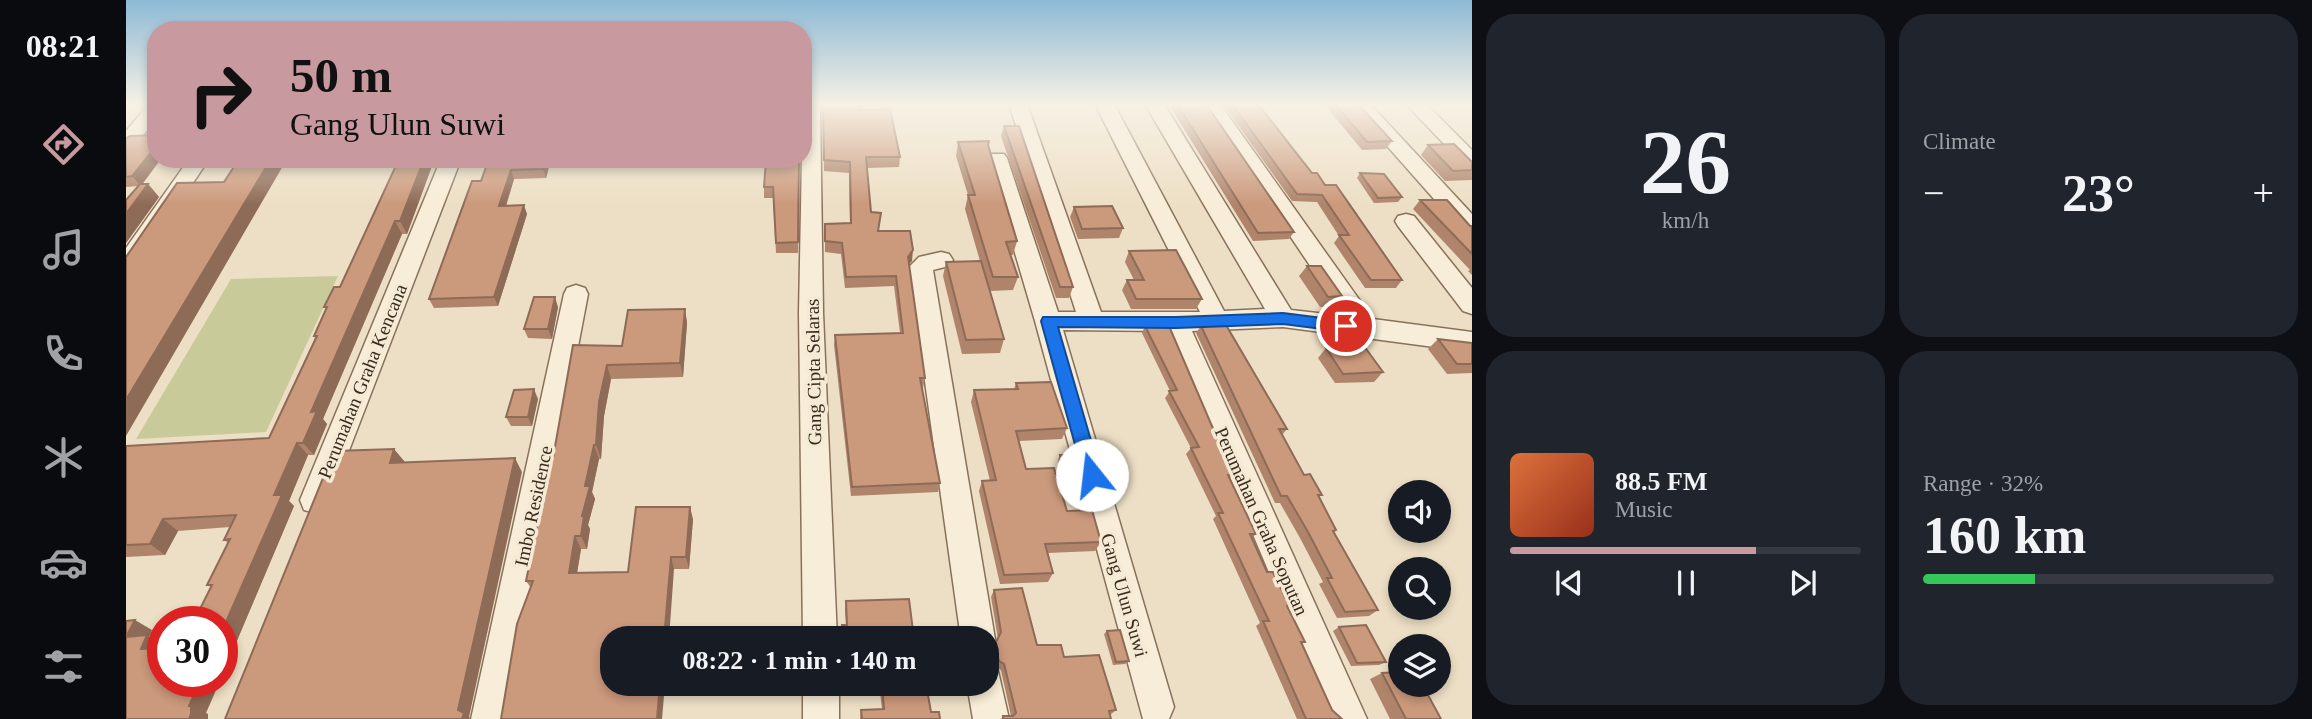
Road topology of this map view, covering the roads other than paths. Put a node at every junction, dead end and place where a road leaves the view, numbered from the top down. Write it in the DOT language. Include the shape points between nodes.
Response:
graph roads {
  1 [pos="1029,138"];
  2 [pos="1121,138"];
  3 [pos="1174,138"];
  4 [pos="1233,138"];
  5 [pos="1390,138"];
  6 [pos="1448,138"];
  7 [pos="997,158"];
  8 [pos="1472,162"];
  9 [pos="193,168"];
  10 [pos="447,168"];
  11 [pos="811,168"];
  12 [pos="1406,221"];
  13 [pos="1472,228"];
  14 [pos="941,260"];
  15 [pos="126,265"];
  16 [pos="576,294"];
  17 [pos="1472,305"];
  18 [pos="1283,318"];
  19 [pos="1048,321"];
  20 [pos="1217,321"];
  21 [pos="1092,322"];
  22 [pos="1176,322"];
  23 [pos="1367,329"];
  24 [pos="1472,342"];
  25 [pos="303,530"];
  26 [pos="820,626"];
  27 [pos="976,626"];
  28 [pos="821,696"];
  29 [pos="987,696"];
  30 [pos="1156,707"];
  31 [pos="489,719"];
  32 [pos="821,719"];
  33 [pos="990,719"];
  34 [pos="1349,719"];
  1 -- 21 [label="street"];
  2 -- 20 [label="street"];
  3 -- 18 [label="street"];
  4 -- 23 [label="street"];
  5 -- 13 [label="street"];
  6 -- 8 [label="street"];
  7 -- 19 [label="street, Gang Ulun Suwi"];
  9 -- 15 [label="street"];
  10 -- 25 [label="street, Perumahan Graha Kencana"];
  11 -- 26 [label="street, Gang Cipta Selaras"];
  12 -- 17 [label="street"];
  14 -- 27 [label="street" via="921,267"];
  16 -- 31 [label="street, Imbo Residence"];
  18 -- 20 [label="street"];
  18 -- 23 [label="street"];
  19 -- 21 [label="street"];
  19 -- 30 [label="street, Gang Ulun Suwi"];
  20 -- 22 [label="street"];
  21 -- 22 [label="street"];
  22 -- 34 [label="street, Perumahan Graha Soputan"];
  23 -- 24 [label="street"];
  28 -- 32 [label="street"];
  29 -- 33 [label="street"];
}
